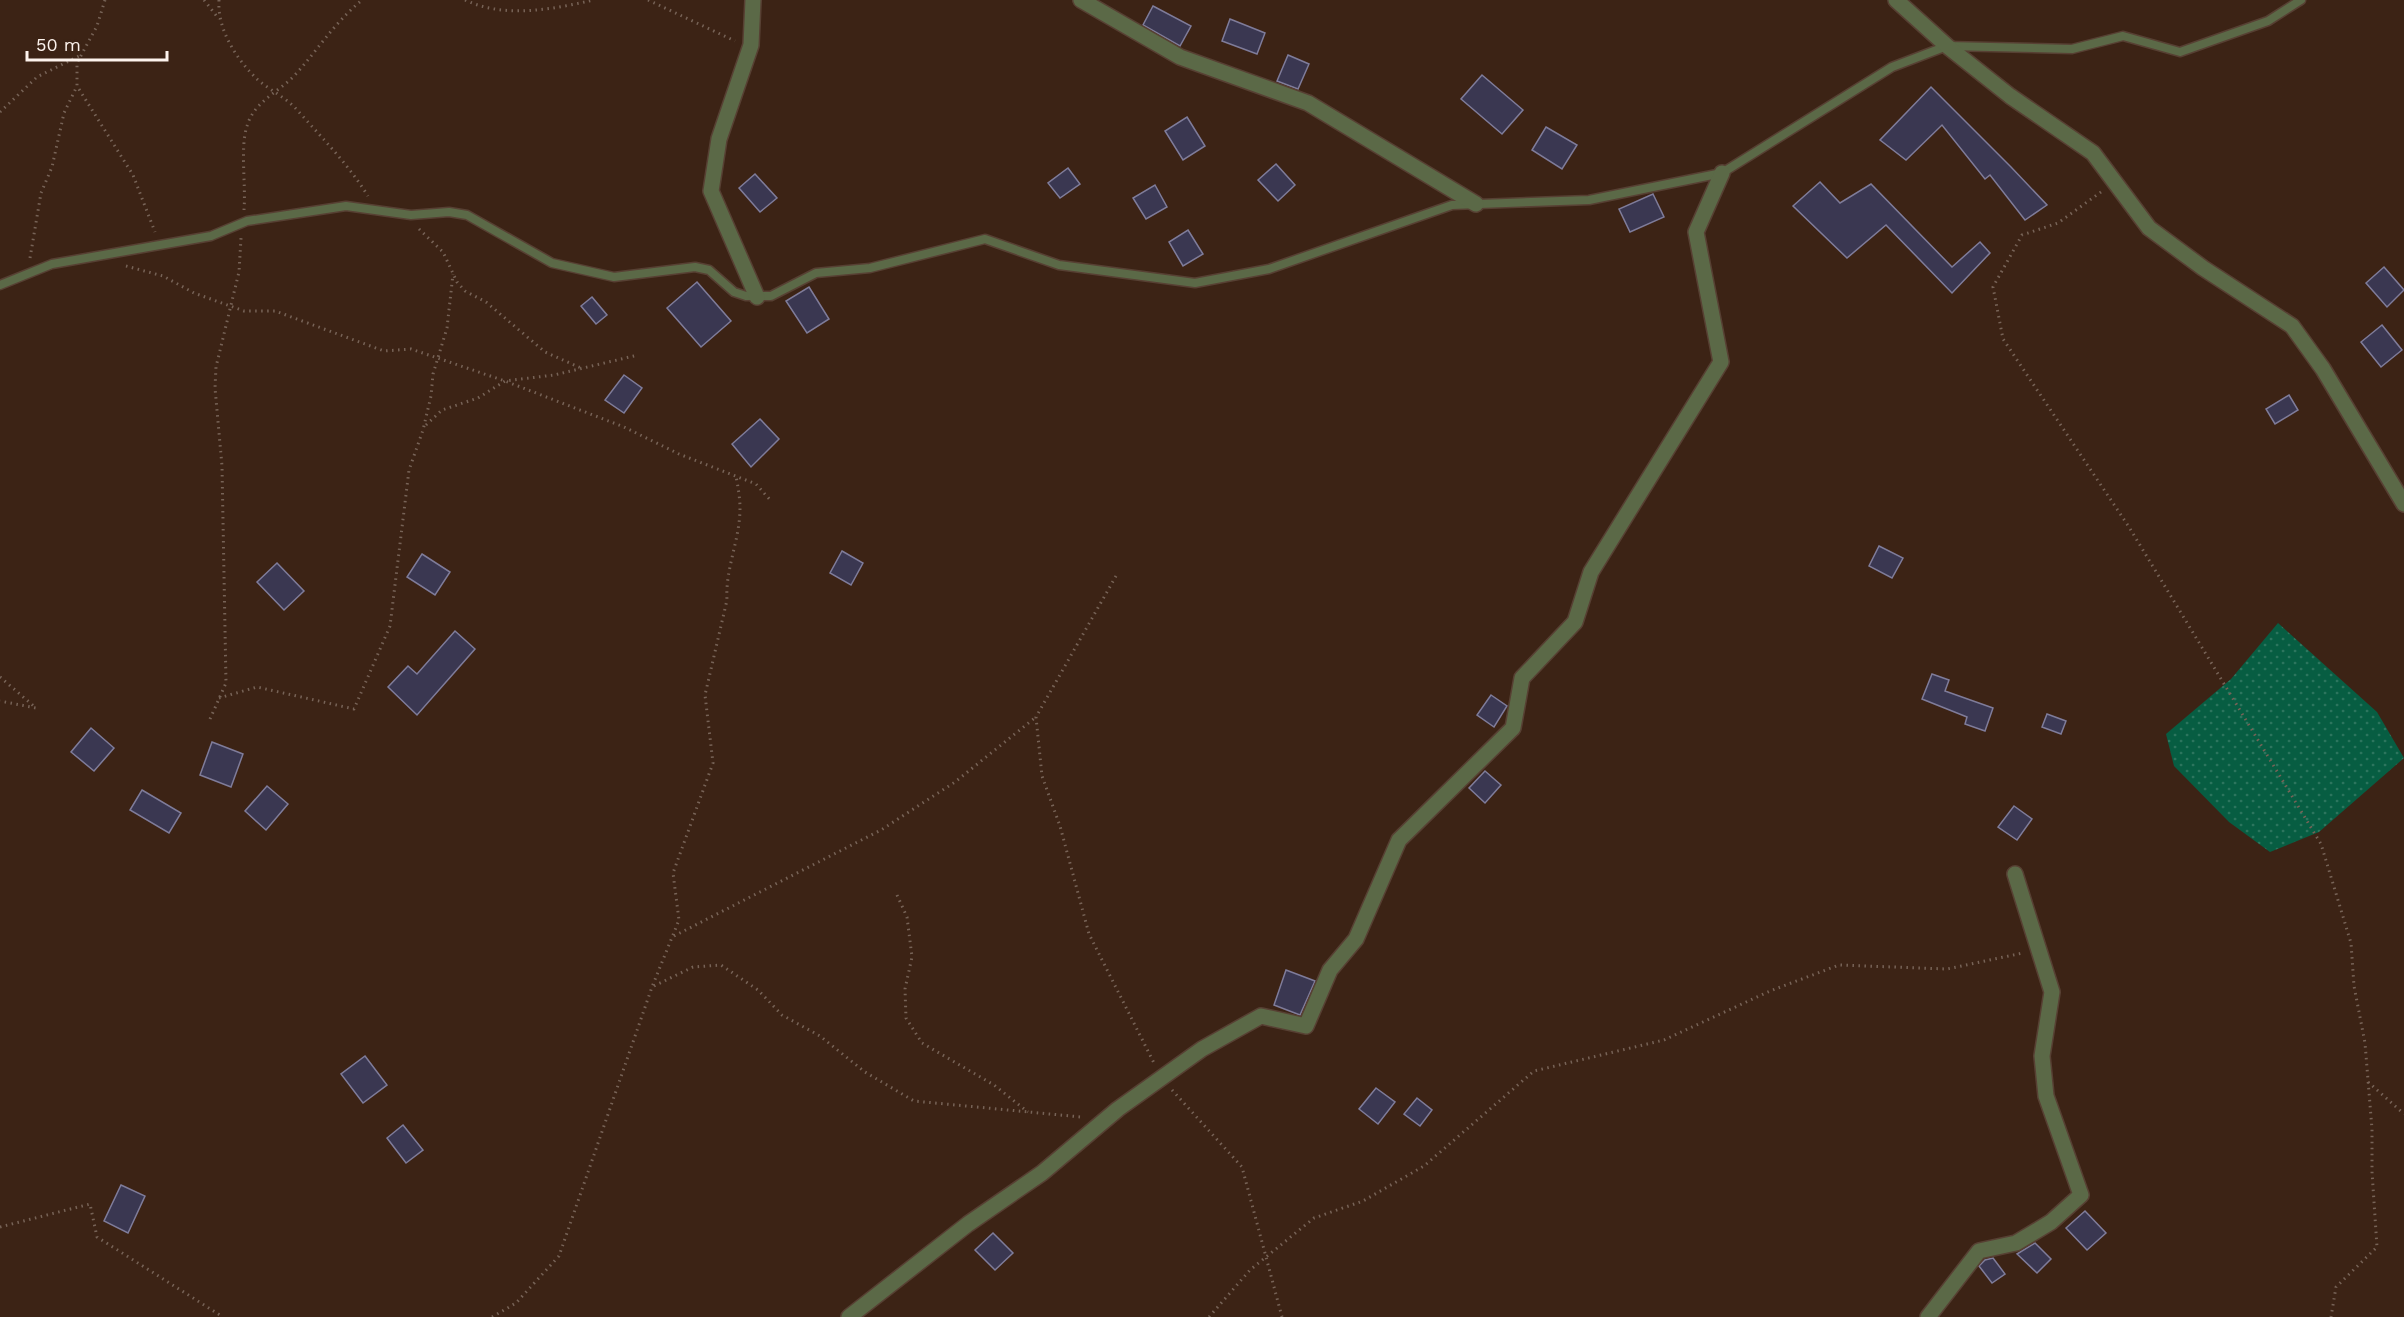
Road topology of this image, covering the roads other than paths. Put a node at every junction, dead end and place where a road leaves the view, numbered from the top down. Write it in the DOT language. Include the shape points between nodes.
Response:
graph roads {
  1 [pos="753,0"];
  2 [pos="1081,0"];
  3 [pos="1896,0"];
  4 [pos="2301,0"];
  5 [pos="1947,46"];
  6 [pos="1722,173"];
  7 [pos="1476,204"];
  8 [pos="0,285"];
  9 [pos="758,297"];
  10 [pos="2404,504"];
  11 [pos="2015,874"];
  12 [pos="849,1317"];
  13 [pos="1928,1317"];
  1 -- 9 [label="street" via="751,45 716,148 711,191"];
  2 -- 7 [label="street" via="1180,57 1308,104"];
  3 -- 5 [label="street"];
  4 -- 5 [label="lane" via="2268,21 2180,52 2123,36 2072,49"];
  5 -- 6 [label="lane" via="1892,67"];
  5 -- 10 [label="street" via="2010,96 2093,153 2149,228 2292,326 2323,369"];
  6 -- 7 [label="lane" via="1589,200"];
  6 -- 12 [label="street" via="1696,232 1721,362 1591,572 1575,622 1522,678 1513,728 1399,840 1356,939 1330,970 1306,1026 1261,1016 1202,1049"];
  7 -- 9 [label="lane" via="1452,205 1269,269 1195,283 1059,265 985,239 870,268 816,273 771,296"];
  8 -- 9 [label="lane" via="52,264 211,236 241,224 346,206 411,215 468,215 535,255 581,271 614,277 695,267 709,270 734,292"];
  11 -- 13 [label="street" via="2052,992 2043,1056 2046,1096 2081,1195 2051,1222 2016,1243 1979,1251"];
}
